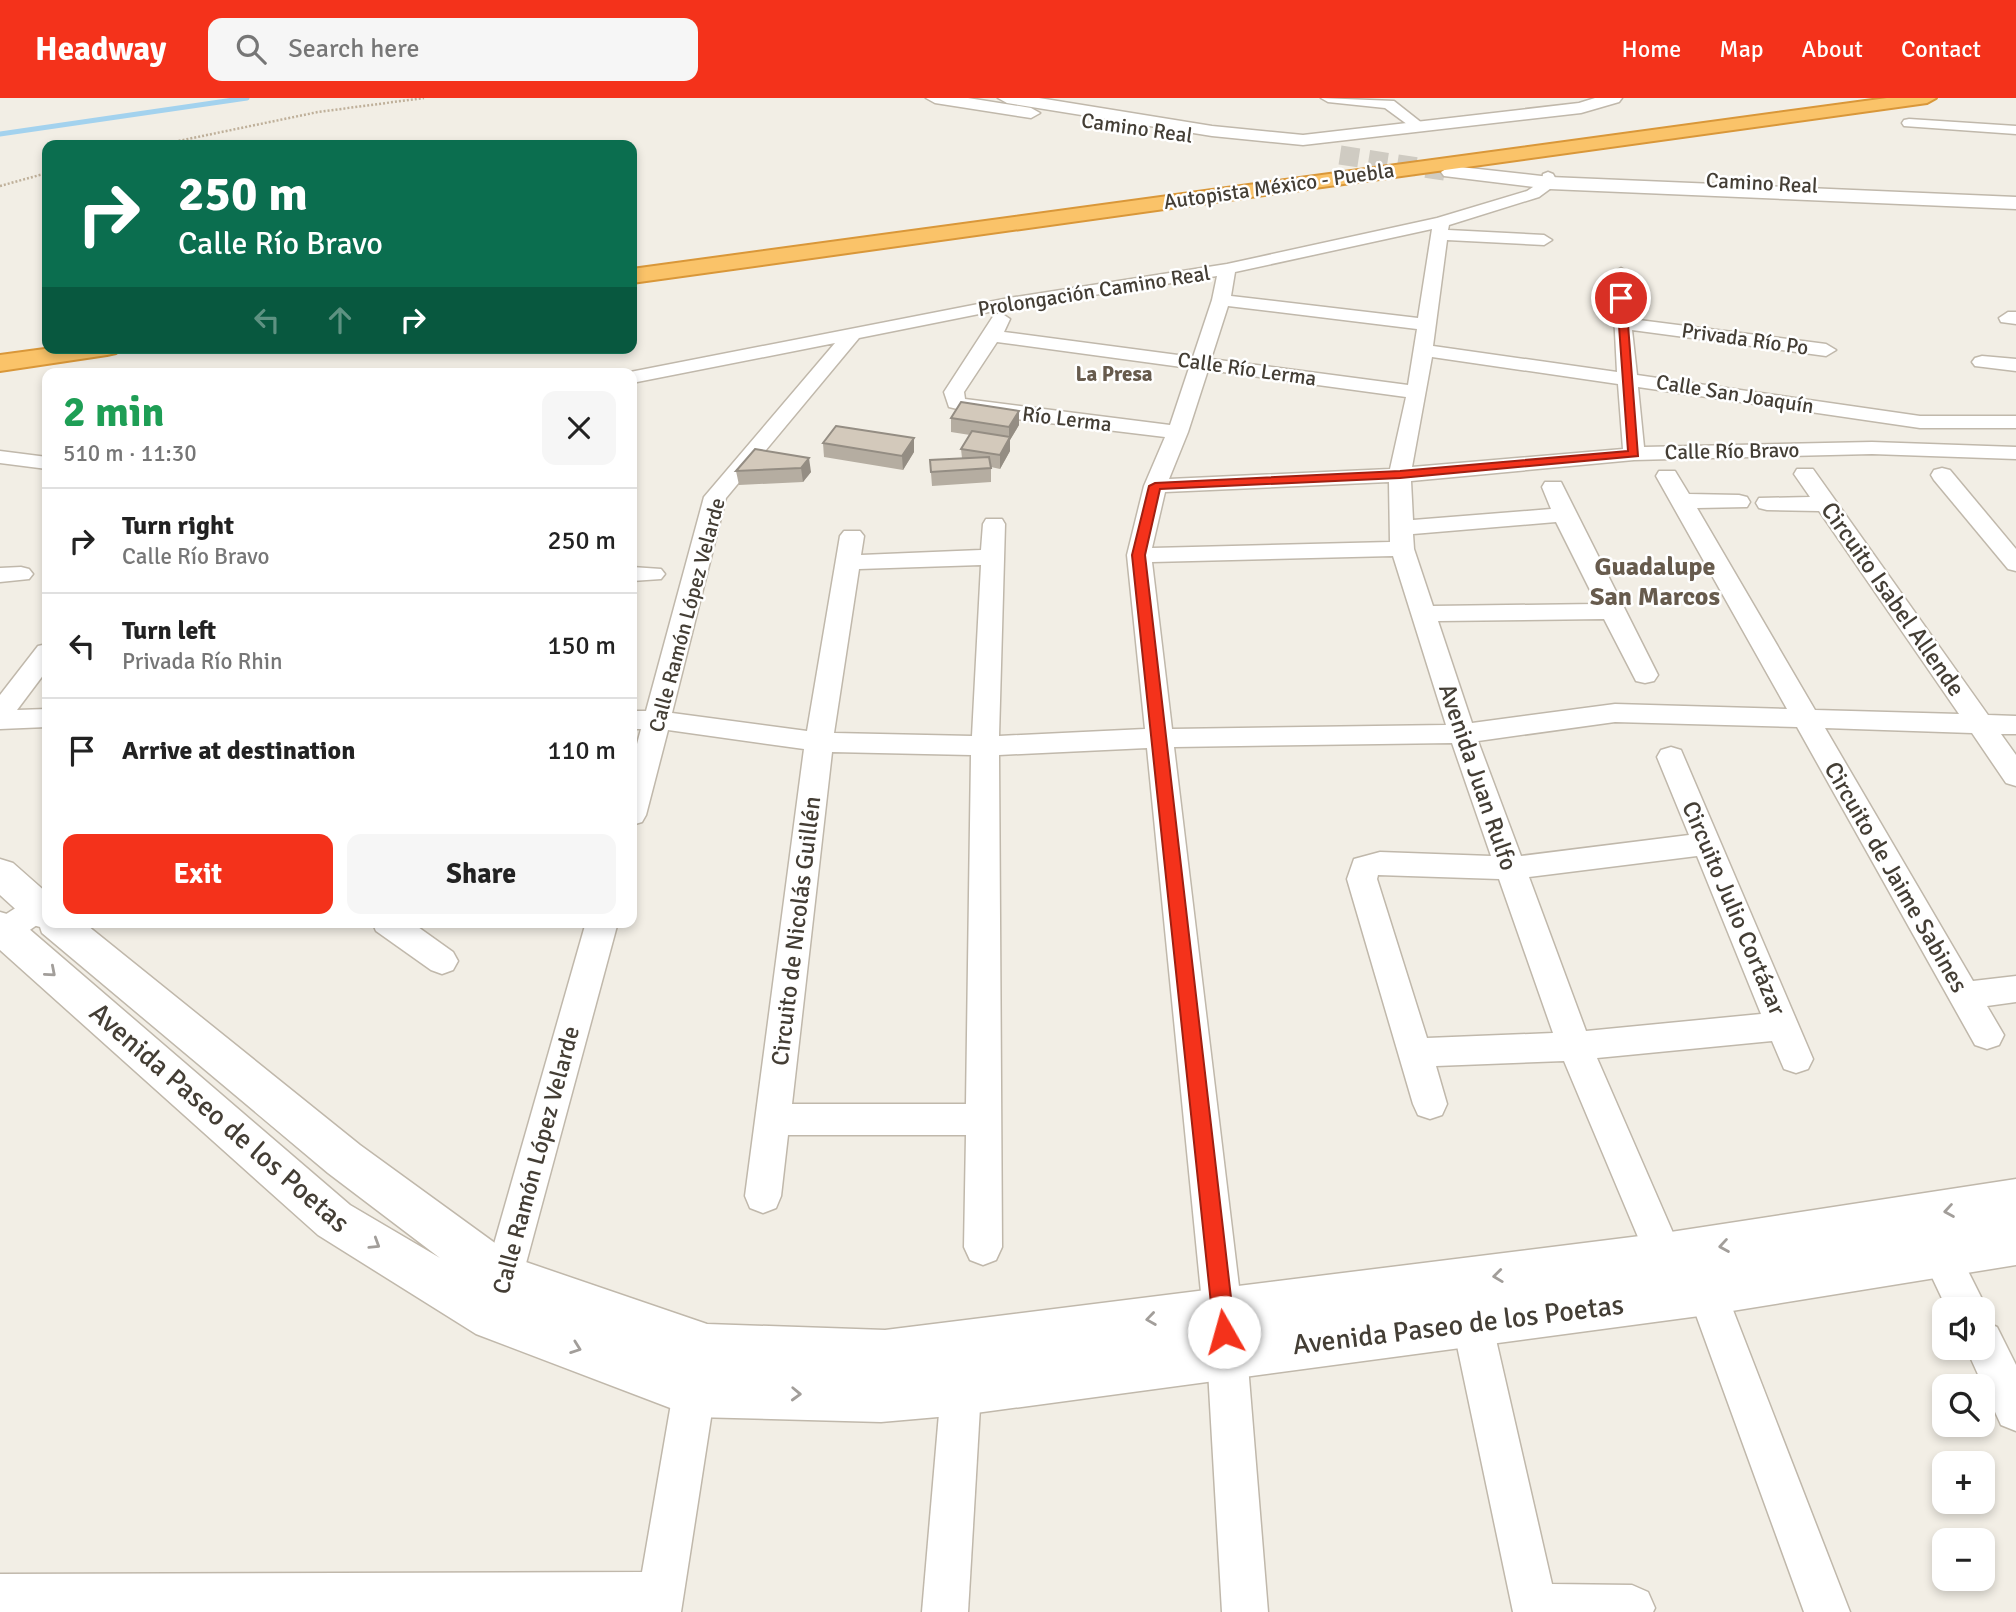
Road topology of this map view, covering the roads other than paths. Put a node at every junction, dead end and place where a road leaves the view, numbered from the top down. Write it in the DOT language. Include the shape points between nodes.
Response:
graph roads {
  1 [pos="935,98"];
  2 [pos="1007,98"];
  3 [pos="1328,98"];
  4 [pos="1828,98"];
  5 [pos="1927,98"];
  6 [pos="1612,99"];
  7 [pos="1909,123"];
  8 [pos="1420,127"];
  9 [pos="2016,130"];
  10 [pos="1340,155"];
  11 [pos="1451,172"];
  12 [pos="1549,180"];
  13 [pos="1873,192"];
  14 [pos="2016,195"];
  15 [pos="2016,203"];
  16 [pos="1441,229"];
  17 [pos="1544,240"];
  18 [pos="637,260"];
  19 [pos="1227,269"];
  20 [pos="1621,273"];
  21 [pos="637,275"];
  22 [pos="1221,300"];
  23 [pos="1009,303"];
  24 [pos="1622,323"];
  25 [pos="1428,325"];
  26 [pos="852,335"];
  27 [pos="992,336"];
  28 [pos="42,339"];
  29 [pos="0,344"];
  30 [pos="1424,350"];
  31 [pos="1826,350"];
  32 [pos="64,354"];
  33 [pos="1200,362"];
  34 [pos="1982,362"];
  35 [pos="0,363"];
  36 [pos="2016,365"];
  37 [pos="637,376"];
  38 [pos="1628,378"];
  39 [pos="1418,392"];
  40 [pos="1920,422"];
  41 [pos="2012,427"];
  42 [pos="1178,432"];
  43 [pos="1872,448"];
  44 [pos="1972,451"];
  45 [pos="2016,453"];
  46 [pos="1634,454"];
  47 [pos="0,457"];
  48 [pos="42,462"];
  49 [pos="1805,474"];
  50 [pos="1400,475"];
  51 [pos="1942,475"];
  52 [pos="1667,476"];
  53 [pos="1155,486"];
  54 [pos="1553,487"];
  55 [pos="1683,501"];
  56 [pos="1739,502"];
  57 [pos="1768,503"];
  58 [pos="1827,504"];
  59 [pos="1564,515"];
  60 [pos="994,524"];
  61 [pos="852,536"];
  62 [pos="1402,539"];
  63 [pos="1139,555"];
  64 [pos="993,557"];
  65 [pos="849,562"];
  66 [pos="2016,564"];
  67 [pos="1613,611"];
  68 [pos="1422,614"];
  69 [pos="42,659"];
  70 [pos="1645,675"];
  71 [pos="0,717"];
  72 [pos="42,718"];
  73 [pos="1805,718"];
  74 [pos="645,720"];
  75 [pos="1981,724"];
  76 [pos="2016,725"];
  77 [pos="1462,734"];
  78 [pos="1157,738"];
  79 [pos="819,742"];
  80 [pos="985,746"];
  81 [pos="1671,758"];
  82 [pos="2016,776"];
  83 [pos="637,778"];
  84 [pos="1706,844"];
  85 [pos="1511,869"];
  86 [pos="0,873"];
  87 [pos="25,923"];
  88 [pos="399,928"];
  89 [pos="600,928"];
  90 [pos="442,961"];
  91 [pos="2016,989"];
  92 [pos="1963,995"];
  93 [pos="1783,1026"];
  94 [pos="1987,1035"];
  95 [pos="1576,1046"];
  96 [pos="1415,1053"];
  97 [pos="1796,1059"];
  98 [pos="1430,1104"];
  99 [pos="773,1119"];
  100 [pos="983,1120"];
  101 [pos="763,1196"];
  102 [pos="2016,1200"];
  103 [pos="2016,1243"];
  104 [pos="983,1247"];
  105 [pos="1940,1254"];
  106 [pos="1664,1255"];
  107 [pos="1707,1292"];
  108 [pos="498,1297"];
  109 [pos="1961,1297"];
  110 [pos="1472,1322"];
  111 [pos="1224,1332"];
  112 [pos="1992,1360"];
  113 [pos="961,1390"];
  114 [pos="694,1392"];
  115 [pos="2016,1410"];
  116 [pos="0,1597"];
  117 [pos="660,1603"];
  118 [pos="1632,1608"];
  119 [pos="1535,1609"];
  120 [pos="945,1612"];
  121 [pos="1245,1612"];
  122 [pos="1827,1612"];
  1 -- 10 [label="street, Camino Real"];
  2 -- 8 [label="street" via="1270,138 1303,140"];
  3 -- 8 [label="street" via="1388,104"];
  4 -- 18 [label="highway, Autopista México - Puebla"];
  5 -- 21 [label="highway, Autopista México - Puebla"];
  6 -- 8 [label="street"];
  7 -- 9 [label="street"];
  11 -- 12 [label="street, Camino Real"];
  12 -- 13 [label="street, Camino Real"];
  12 -- 16 [label="street, Prolongación Camino Real" via="1533,194"];
  13 -- 14 [label="street, Camino Real"];
  13 -- 15 [label="street, Camino Real"];
  16 -- 17 [label="street"];
  16 -- 19 [label="street, Prolongación Camino Real"];
  16 -- 25 [label="street, Avenida Juan Rulfo"];
  19 -- 22 [label="street"];
  19 -- 23 [label="street, Prolongación Camino Real"];
  20 -- 24 [label="street"];
  22 -- 25 [label="street"];
  22 -- 33 [label="street"];
  23 -- 26 [label="street, Prolongación Camino Real"];
  23 -- 27 [label="street"];
  24 -- 31 [label="street, Privada Río Po"];
  24 -- 38 [label="street"];
  25 -- 30 [label="street, Avenida Juan Rulfo"];
  26 -- 37 [label="street, Prolongación Camino Real"];
  26 -- 74 [label="street, Calle Ramón López Velarde" via="715,497"];
  27 -- 33 [label="street, Calle Río Lerma"];
  27 -- 42 [label="street, Río Lerma" via="954,392 956,403"];
  28 -- 29 [label="highway"];
  30 -- 38 [label="street, Calle San Joaquín"];
  30 -- 39 [label="street, Avenida Juan Rulfo"];
  32 -- 35 [label="highway"];
  33 -- 39 [label="street, Calle Río Lerma"];
  33 -- 42 [label="street"];
  34 -- 36 [label="street"];
  38 -- 40 [label="street, Calle San Joaquín"];
  38 -- 46 [label="street"];
  39 -- 50 [label="street, Avenida Juan Rulfo"];
  40 -- 41 [label="street"];
  40 -- 43 [label="street"];
  40 -- 44 [label="street"];
  42 -- 53 [label="street"];
  43 -- 44 [label="street, Calle Río Bravo"];
  43 -- 46 [label="street, Calle Río Bravo"];
  44 -- 45 [label="street, Calle Río Bravo"];
  46 -- 50 [label="street, Calle Río Bravo"];
  47 -- 48 [label="street"];
  49 -- 58 [label="street, Circuito Isabel Allende"];
  50 -- 53 [label="street, Calle Río Bravo"];
  50 -- 62 [label="street, Avenida Juan Rulfo"];
  51 -- 66 [label="street"];
  52 -- 55 [label="street"];
  53 -- 63 [label="street"];
  54 -- 59 [label="street"];
  55 -- 56 [label="street"];
  55 -- 73 [label="street"];
  57 -- 58 [label="street"];
  58 -- 75 [label="street, Circuito Isabel Allende"];
  59 -- 62 [label="street"];
  59 -- 67 [label="street"];
  60 -- 64 [label="street"];
  61 -- 65 [label="street, Circuito de Nicolás Guillén"];
  62 -- 63 [label="street"];
  62 -- 68 [label="street, Avenida Juan Rulfo"];
  63 -- 78 [label="street"];
  64 -- 65 [label="street"];
  64 -- 80 [label="street"];
  65 -- 79 [label="street, Circuito de Nicolás Guillén"];
  67 -- 68 [label="street"];
  67 -- 70 [label="street"];
  68 -- 77 [label="street, Avenida Juan Rulfo"];
  69 -- 71 [label="street"];
  71 -- 72 [label="street"];
  73 -- 75 [label="street"];
  73 -- 77 [label="street" via="1615,713"];
  73 -- 92 [label="street, Circuito de Jaime Sabines"];
  74 -- 79 [label="street"];
  74 -- 83 [label="street, Calle Ramón López Velarde"];
  75 -- 76 [label="street"];
  75 -- 82 [label="street, Circuito Isabel Allende"];
  77 -- 78 [label="street"];
  77 -- 85 [label="street, Avenida Juan Rulfo"];
  78 -- 80 [label="street"];
  78 -- 111 [label="street"];
  79 -- 80 [label="street"];
  79 -- 99 [label="street, Circuito de Nicolás Guillén"];
  80 -- 100 [label="street"];
  81 -- 84 [label="street, Circuito Julio Cortázar"];
  84 -- 85 [label="street"];
  84 -- 93 [label="street, Circuito Julio Cortázar"];
  85 -- 95 [label="street, Avenida Juan Rulfo"];
  85 -- 96 [label="street" via="1380,863 1365,867 1362,879"];
  86 -- 87 [label="street, Avenida Paseo de los Poetas"];
  87 -- 108 [label="street, Avenida Paseo de los Poetas" via="334,1220"];
  88 -- 90 [label="street"];
  89 -- 108 [label="street, Calle Ramón López Velarde"];
  91 -- 92 [label="street"];
  92 -- 94 [label="street, Circuito de Jaime Sabines"];
  93 -- 95 [label="street"];
  93 -- 97 [label="street, Circuito Julio Cortázar"];
  95 -- 96 [label="street"];
  95 -- 106 [label="street, Avenida Juan Rulfo"];
  96 -- 98 [label="street"];
  99 -- 100 [label="street"];
  99 -- 101 [label="street, Circuito de Nicolás Guillén"];
  100 -- 104 [label="street"];
  102 -- 106 [label="street, Avenida Paseo de los Poetas, one-way"];
  103 -- 105 [label="street, Avenida Paseo de los Poetas"];
  105 -- 107 [label="street, Avenida Paseo de los Poetas"];
  105 -- 109 [label="street"];
  106 -- 107 [label="street, Avenida Juan Rulfo"];
  106 -- 111 [label="street, Avenida Paseo de los Poetas, one-way"];
  107 -- 110 [label="street, Avenida Paseo de los Poetas"];
  107 -- 122 [label="street"];
  111 -- 108 [label="street, Avenida Paseo de los Poetas, one-way" via="885,1355 707,1349"];
  108 -- 114 [label="street, Avenida Paseo de los Poetas, one-way"];
  110 -- 111 [label="street, Avenida Paseo de los Poetas"];
  110 -- 119 [label="street"];
  111 -- 113 [label="street, Avenida Paseo de los Poetas"];
  111 -- 121 [label="street"];
  112 -- 115 [label="street"];
  114 -- 113 [label="street, Avenida Paseo de los Poetas, one-way" via="881,1397"];
  113 -- 120 [label="street"];
  114 -- 117 [label="street"];
  116 -- 117 [label="street"];
  118 -- 119 [label="street"];
}
